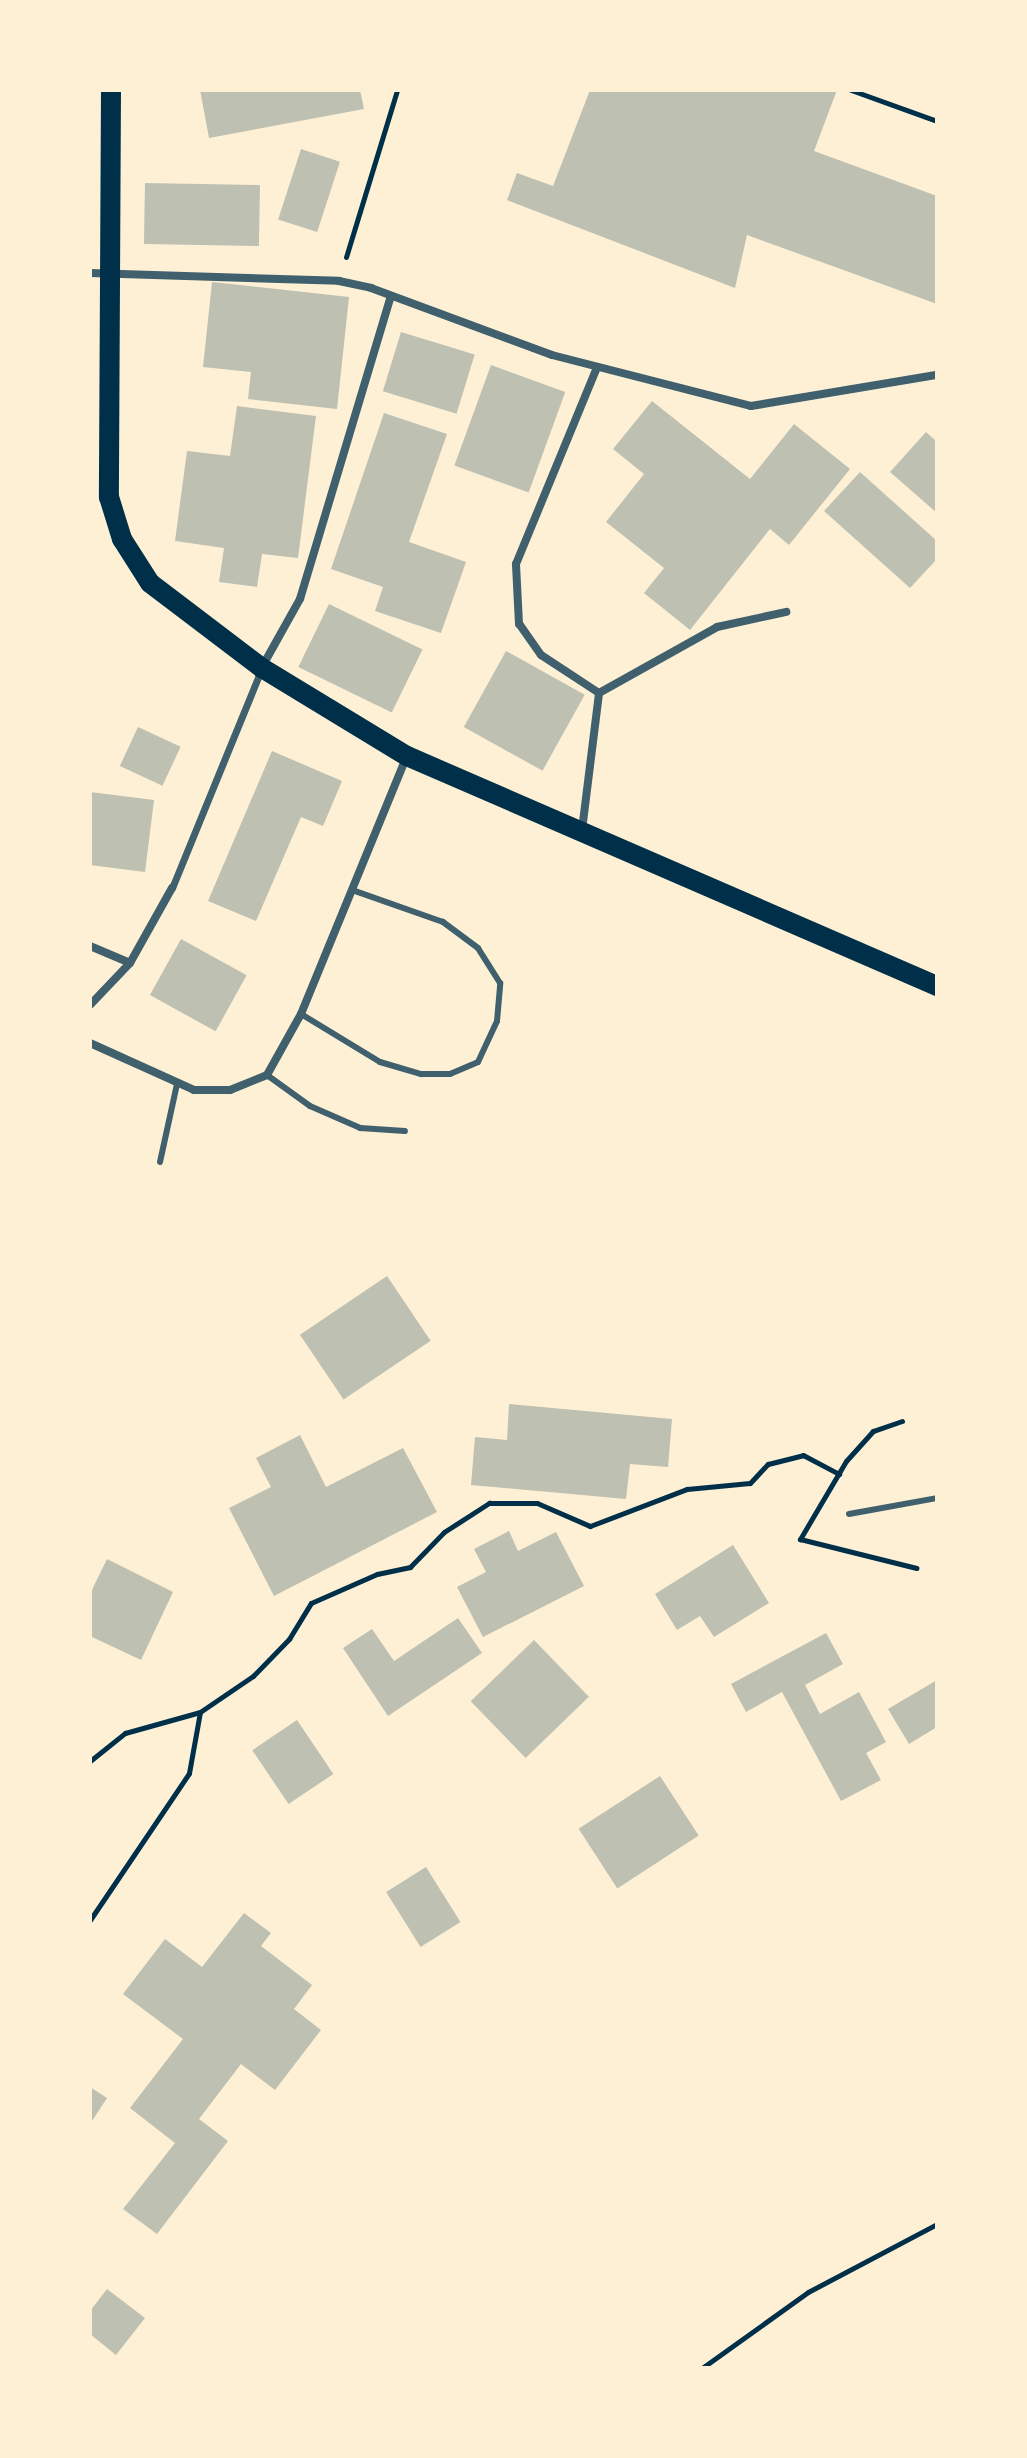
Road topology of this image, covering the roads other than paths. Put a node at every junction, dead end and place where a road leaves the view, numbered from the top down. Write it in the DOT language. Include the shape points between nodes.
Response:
graph roads {
  1 [pos="111,90"];
  2 [pos="100,274"];
  3 [pos="390,299"];
  4 [pos="597,367"];
  5 [pos="937,375"];
  6 [pos="786,612"];
  7 [pos="262,668"];
  8 [pos="599,693"];
  9 [pos="407,756"];
  10 [pos="581,835"];
  11 [pos="172,888"];
  12 [pos="352,890"];
  13 [pos="90,946"];
  14 [pos="130,963"];
  15 [pos="937,986"];
  16 [pos="90,1005"];
  17 [pos="301,1014"];
  18 [pos="90,1043"];
  19 [pos="267,1075"];
  20 [pos="177,1084"];
  21 [pos="405,1131"];
  22 [pos="160,1162"];
  23 [pos="937,1498"];
  24 [pos="849,1514"];
  1 -- 2 [label="main road"];
  2 -- 3 [label="street" via="339,281"];
  2 -- 7 [label="main road" via="109,497 122,539 150,583"];
  3 -- 4 [label="street"];
  3 -- 7 [label="street" via="300,599"];
  4 -- 5 [label="street" via="751,406"];
  4 -- 8 [label="street" via="516,564 519,624 541,655"];
  6 -- 8 [label="street" via="717,627"];
  7 -- 9 [label="main road"];
  7 -- 11 [label="street"];
  8 -- 10 [label="street"];
  9 -- 10 [label="main road"];
  9 -- 12 [label="street"];
  10 -- 15 [label="main road"];
  11 -- 14 [label="street"];
  12 -- 17 [label="street"];
  12 -- 17 [label="lane" via="443,922 478,948 500,983 497,1021 478,1062 450,1074 421,1074 380,1062"];
  13 -- 14 [label="street"];
  14 -- 16 [label="street"];
  17 -- 19 [label="street"];
  18 -- 20 [label="street"];
  19 -- 20 [label="street" via="230,1090 194,1090"];
  19 -- 21 [label="lane" via="310,1106 360,1128"];
  20 -- 22 [label="lane"];
  23 -- 24 [label="lane"];
}
